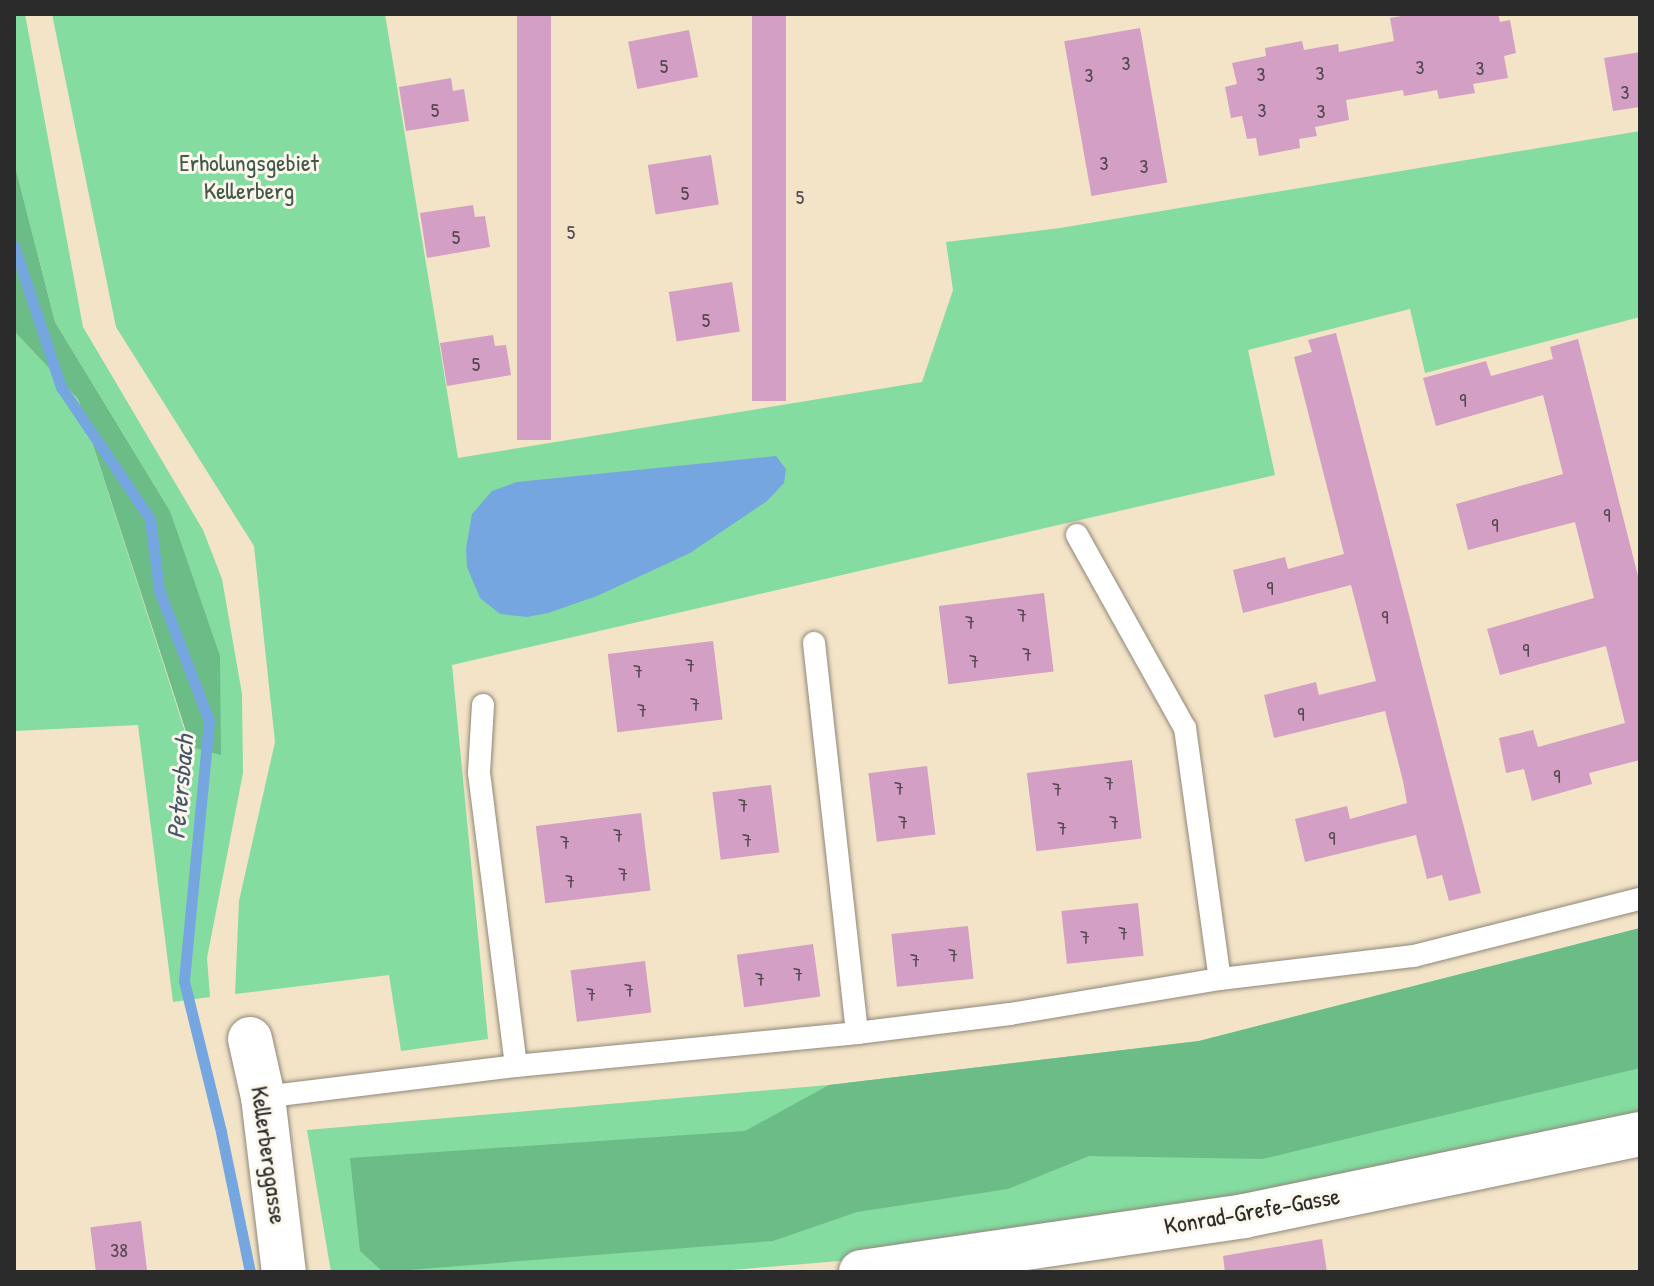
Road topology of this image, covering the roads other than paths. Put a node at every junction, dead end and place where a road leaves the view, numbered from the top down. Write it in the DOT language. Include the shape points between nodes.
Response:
graph roads {
  1 [pos="1077,535"];
  2 [pos="814,643"];
  3 [pos="483,705"];
  4 [pos="1640,899"];
  5 [pos="1220,979"];
  6 [pos="857,1033"];
  7 [pos="250,1039"];
  8 [pos="516,1066"];
  9 [pos="263,1097"];
  10 [pos="1640,1134"];
  11 [pos="284,1272"];
  12 [pos="861,1272"];
  1 -- 5 [label="lane" via="1185,728"];
  2 -- 6 [label="lane"];
  3 -- 8 [label="lane" via="479,773"];
  4 -- 5 [label="lane" via="1414,956"];
  5 -- 6 [label="lane"];
  6 -- 8 [label="lane"];
  7 -- 9 [label="street, Kellerberggasse"];
  8 -- 9 [label="lane"];
  9 -- 11 [label="street, Kellerberggasse"];
  10 -- 12 [label="street, Konrad-Grefe-Gasse" via="1244,1216"];
}
